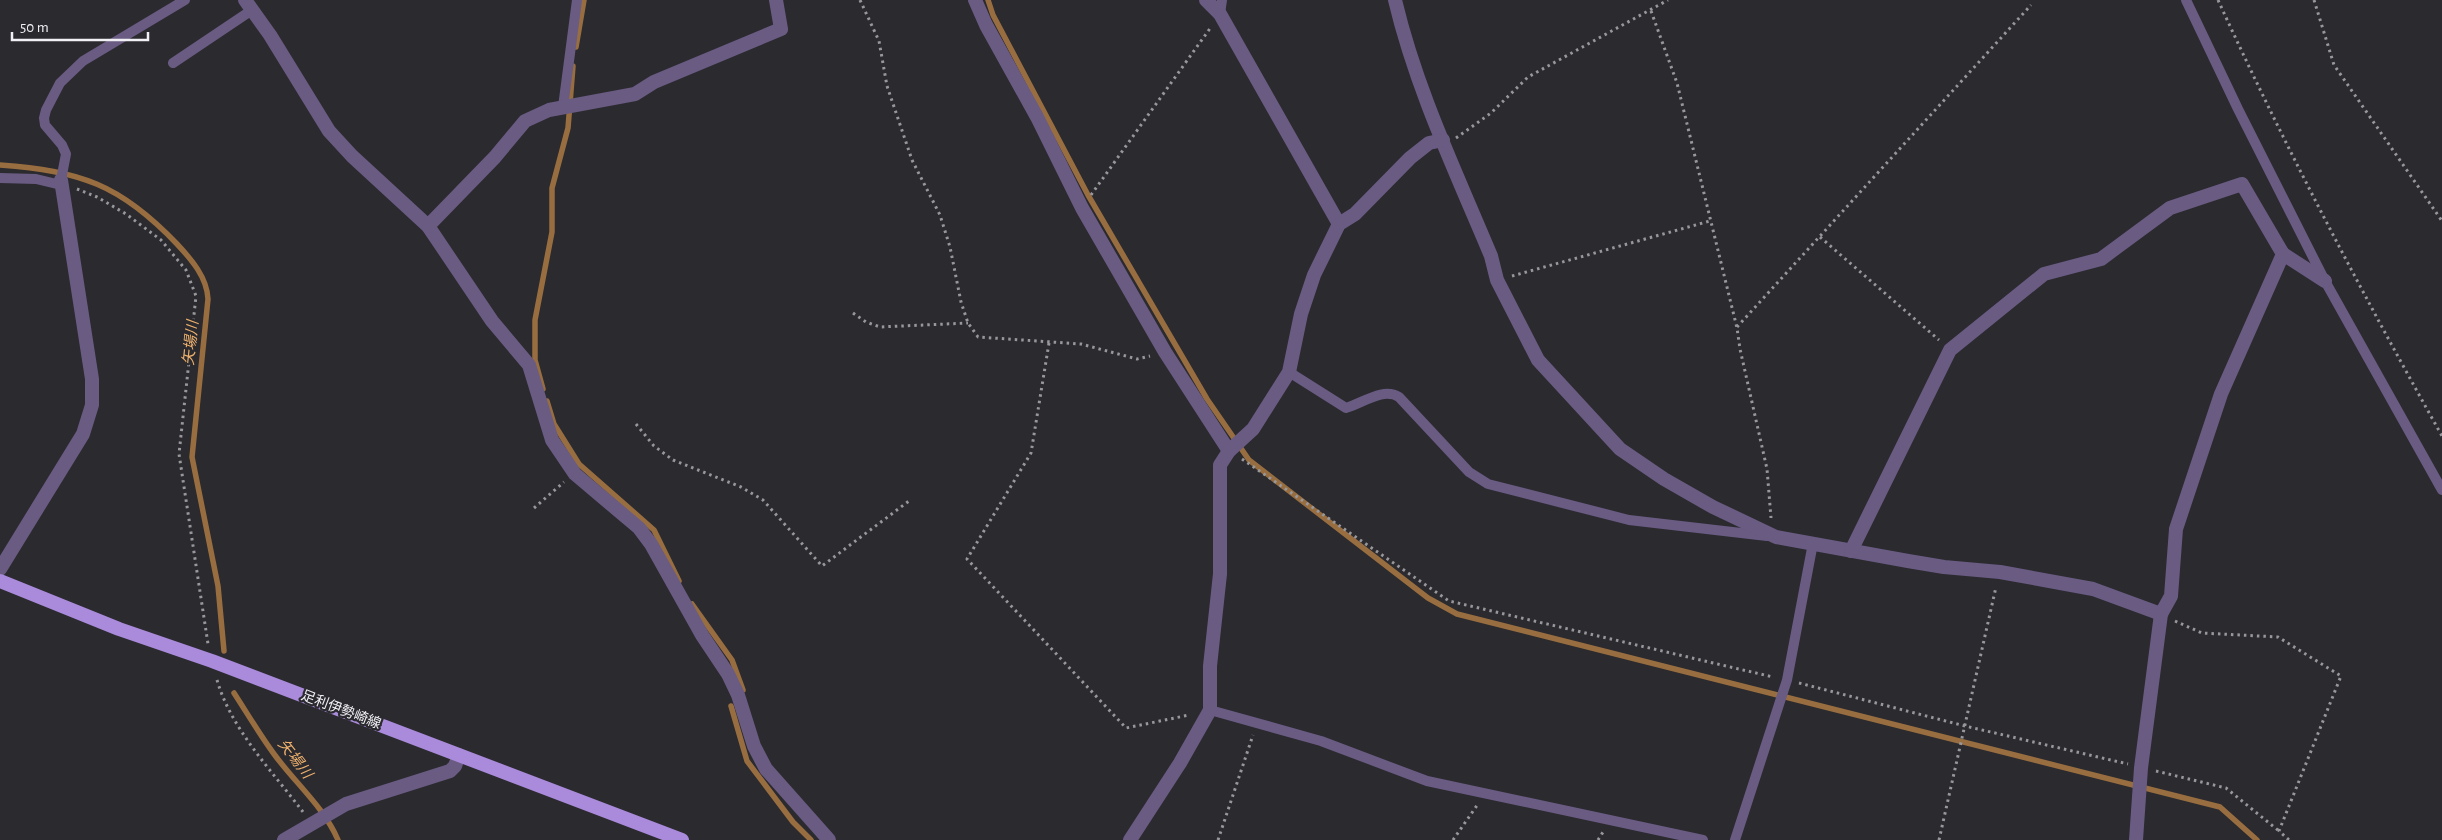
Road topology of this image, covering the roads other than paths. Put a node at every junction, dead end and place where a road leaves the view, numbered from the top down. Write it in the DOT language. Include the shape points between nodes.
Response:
graph roads {
  1 [pos="185,0"];
  2 [pos="578,0"];
  3 [pos="776,0"];
  4 [pos="976,0"];
  5 [pos="1206,0"];
  6 [pos="1222,0"];
  7 [pos="1395,0"];
  8 [pos="2186,0"];
  9 [pos="248,5"];
  10 [pos="1220,14"];
  11 [pos="173,63"];
  12 [pos="569,106"];
  13 [pos="1443,140"];
  14 [pos="0,178"];
  15 [pos="61,182"];
  16 [pos="1340,224"];
  17 [pos="428,226"];
  18 [pos="2283,254"];
  19 [pos="2325,281"];
  20 [pos="1289,372"];
  21 [pos="1229,450"];
  22 [pos="2442,490"];
  23 [pos="1776,537"];
  24 [pos="1813,543"];
  25 [pos="1851,551"];
  26 [pos="0,569"];
  27 [pos="0,581"];
  28 [pos="2161,614"];
  29 [pos="1210,710"];
  30 [pos="459,755"];
  31 [pos="284,840"];
  32 [pos="682,840"];
  33 [pos="829,840"];
  34 [pos="1130,840"];
  35 [pos="1703,840"];
  36 [pos="1735,840"];
  37 [pos="2136,840"];
  1 -- 15 [label="lane" via="83,61 60,83 44,118 45,125 66,154"];
  2 -- 12 [label="lane"];
  3 -- 12 [label="street" via="780,29 654,82 635,94"];
  4 -- 21 [label="street" via="1082,208 1165,352"];
  5 -- 10 [label="street"];
  6 -- 10 [label="lane"];
  7 -- 13 [label="street" via="1407,49"];
  8 -- 19 [label="lane"];
  9 -- 11 [label="lane"];
  9 -- 17 [label="street" via="329,131"];
  10 -- 16 [label="street"];
  12 -- 17 [label="street" via="549,110 525,122"];
  13 -- 16 [label="street" via="1430,143 1410,158 1355,214"];
  13 -- 23 [label="street" via="1491,256 1497,280 1538,360 1620,449 1664,479"];
  14 -- 15 [label="lane"];
  15 -- 26 [label="street" via="92,379 92,405 84,434"];
  16 -- 20 [label="street" via="1314,275 1301,314"];
  17 -- 33 [label="street" via="492,321 529,365 552,440 575,474 639,528 651,544 728,674 754,746 766,769"];
  18 -- 19 [label="street"];
  18 -- 25 [label="street" via="2242,184 2170,208 2101,259 2044,274 1950,350"];
  18 -- 28 [label="street" via="2221,394 2176,529 2171,596"];
  19 -- 22 [label="lane"];
  20 -- 21 [label="street" via="1253,429"];
  20 -- 23 [label="lane" via="1346,408 1382,394 1391,393 1399,397 1469,472 1488,484 1629,520"];
  21 -- 29 [label="street" via="1220,465 1220,574 1210,666"];
  23 -- 24 [label="street"];
  24 -- 25 [label="street"];
  24 -- 36 [label="lane" via="1787,680"];
  25 -- 28 [label="street" via="2093,589"];
  27 -- 30 [label="main road, 足利伊勢崎線" via="119,629"];
  28 -- 37 [label="street" via="2141,768"];
  29 -- 34 [label="street"];
  29 -- 35 [label="lane" via="1321,741 1427,781"];
  30 -- 31 [label="street" via="450,770 331,810"];
  30 -- 32 [label="main road, 足利伊勢崎線"];
}
